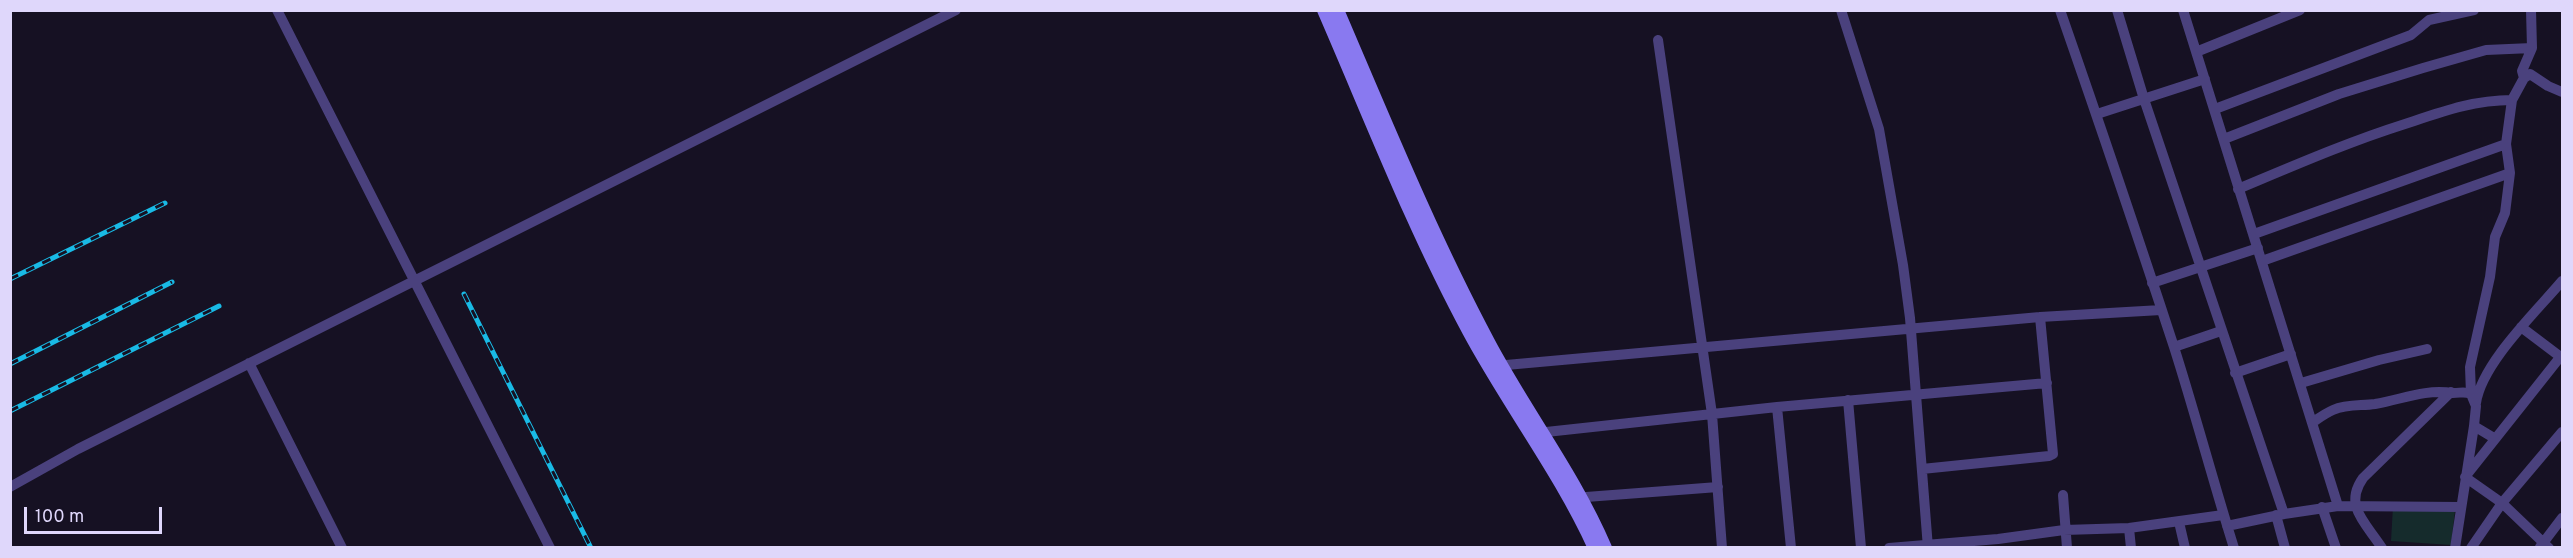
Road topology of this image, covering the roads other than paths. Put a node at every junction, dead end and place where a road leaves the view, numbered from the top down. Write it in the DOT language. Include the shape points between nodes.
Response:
graph roads {
  1 [pos="277,10"];
  2 [pos="956,10"];
  3 [pos="1324,10"];
  4 [pos="1337,10"];
  5 [pos="1841,10"];
  6 [pos="2060,10"];
  7 [pos="2117,10"];
  8 [pos="2183,10"];
  9 [pos="2300,10"];
  10 [pos="2474,10"];
  11 [pos="2531,10"];
  12 [pos="2434,14"];
  13 [pos="1658,40"];
  14 [pos="2532,48"];
  15 [pos="2196,52"];
  16 [pos="2524,78"];
  17 [pos="2205,79"];
  18 [pos="2562,92"];
  19 [pos="2144,99"];
  20 [pos="2512,100"];
  21 [pos="2215,109"];
  22 [pos="2097,114"];
  23 [pos="2224,139"];
  24 [pos="2506,144"];
  25 [pos="2510,173"];
  26 [pos="2238,189"];
  27 [pos="2254,234"];
  28 [pos="2258,248"];
  29 [pos="2262,261"];
  30 [pos="2201,267"];
  31 [pos="414,280"];
  32 [pos="2152,283"];
  33 [pos="2561,287"];
  34 [pos="2161,310"];
  35 [pos="2040,317"];
  36 [pos="2522,327"];
  37 [pos="1911,329"];
  38 [pos="2222,331"];
  39 [pos="1703,347"];
  40 [pos="2174,347"];
  41 [pos="2427,349"];
  42 [pos="2290,354"];
  43 [pos="2561,357"];
  44 [pos="249,363"];
  45 [pos="1495,366"];
  46 [pos="2235,373"];
  47 [pos="2047,383"];
  48 [pos="2301,383"];
  49 [pos="2451,392"];
  50 [pos="1916,394"];
  51 [pos="2471,394"];
  52 [pos="1848,400"];
  53 [pos="2476,406"];
  54 [pos="1777,407"];
  55 [pos="1712,414"];
  56 [pos="2313,422"];
  57 [pos="2474,426"];
  58 [pos="2562,432"];
  59 [pos="1536,434"];
  60 [pos="2494,438"];
  61 [pos="1922,470"];
  62 [pos="2465,477"];
  63 [pos="10,487"];
  64 [pos="1718,487"];
  65 [pos="2063,495"];
  66 [pos="1574,497"];
  67 [pos="2502,503"];
  68 [pos="2354,505"];
  69 [pos="2338,506"];
  70 [pos="2322,507"];
  71 [pos="2460,507"];
  72 [pos="2280,514"];
  73 [pos="2223,515"];
  74 [pos="2562,518"];
  75 [pos="2179,522"];
  76 [pos="2227,526"];
  77 [pos="2129,528"];
  78 [pos="2064,530"];
  79 [pos="1928,546"];
  80 [pos="2544,546"];
  81 [pos="342,548"];
  82 [pos="550,548"];
  83 [pos="1595,548"];
  84 [pos="1605,548"];
  85 [pos="1722,548"];
  86 [pos="1791,548"];
  87 [pos="1861,548"];
  88 [pos="1889,548"];
  89 [pos="2067,548"];
  90 [pos="2131,548"];
  91 [pos="2185,548"];
  92 [pos="2234,548"];
  93 [pos="2285,548"];
  94 [pos="2336,548"];
  95 [pos="2382,548"];
  96 [pos="2455,548"];
  97 [pos="2471,548"];
  1 -- 31 [label="street"];
  2 -- 31 [label="street"];
  3 -- 45 [label="main road" via="1426,251"];
  4 -- 45 [label="main road"];
  5 -- 37 [label="street" via="1879,129"];
  6 -- 22 [label="street"];
  7 -- 19 [label="street"];
  8 -- 15 [label="street"];
  9 -- 15 [label="street"];
  10 -- 12 [label="street"];
  11 -- 14 [label="street"];
  12 -- 21 [label="street" via="2411,35"];
  13 -- 39 [label="street"];
  14 -- 16 [label="street" via="2522,71"];
  14 -- 23 [label="street" via="2486,50 2423,68 2339,94"];
  15 -- 17 [label="street"];
  16 -- 18 [label="street" via="2530,74"];
  16 -- 20 [label="street"];
  17 -- 19 [label="street"];
  17 -- 21 [label="street"];
  19 -- 22 [label="street"];
  19 -- 30 [label="street"];
  20 -- 24 [label="street"];
  20 -- 26 [label="street" via="2486,100 2446,110 2347,143"];
  21 -- 23 [label="street"];
  22 -- 32 [label="street"];
  23 -- 26 [label="street"];
  24 -- 25 [label="street"];
  24 -- 27 [label="street"];
  25 -- 29 [label="street"];
  25 -- 51 [label="street" via="2505,213 2495,237 2474,342"];
  26 -- 27 [label="street"];
  27 -- 28 [label="street"];
  28 -- 29 [label="street"];
  28 -- 30 [label="street"];
  29 -- 42 [label="street"];
  30 -- 32 [label="street"];
  30 -- 38 [label="street"];
  31 -- 44 [label="street"];
  31 -- 82 [label="street"];
  32 -- 34 [label="street"];
  33 -- 36 [label="street"];
  34 -- 35 [label="street"];
  34 -- 40 [label="street"];
  35 -- 37 [label="street"];
  35 -- 47 [label="street"];
  36 -- 43 [label="street"];
  36 -- 53 [label="street" via="2483,378"];
  37 -- 39 [label="street"];
  37 -- 50 [label="street"];
  38 -- 40 [label="street"];
  38 -- 46 [label="street"];
  39 -- 45 [label="street"];
  39 -- 55 [label="street"];
  40 -- 73 [label="street"];
  41 -- 48 [label="street"];
  42 -- 46 [label="street"];
  42 -- 48 [label="street"];
  43 -- 60 [label="street"];
  44 -- 63 [label="street" via="78,448"];
  44 -- 81 [label="street"];
  45 -- 59 [label="main road"];
  46 -- 72 [label="street"];
  47 -- 50 [label="street"];
  47 -- 61 [label="street" via="2052,456"];
  48 -- 56 [label="street"];
  49 -- 51 [label="street"];
  49 -- 56 [label="street" via="2433,391 2349,405"];
  49 -- 68 [label="street" via="2363,477 2354,492"];
  50 -- 52 [label="street"];
  50 -- 61 [label="street"];
  51 -- 53 [label="street"];
  52 -- 54 [label="street"];
  52 -- 87 [label="street"];
  53 -- 57 [label="street"];
  54 -- 55 [label="street"];
  54 -- 86 [label="street"];
  55 -- 59 [label="street"];
  55 -- 64 [label="street"];
  56 -- 69 [label="street"];
  57 -- 60 [label="street"];
  57 -- 62 [label="street"];
  58 -- 67 [label="street"];
  59 -- 66 [label="main road"];
  60 -- 62 [label="street"];
  61 -- 79 [label="street"];
  62 -- 67 [label="street"];
  62 -- 71 [label="street"];
  64 -- 66 [label="street"];
  64 -- 85 [label="street"];
  65 -- 78 [label="street"];
  66 -- 83 [label="main road"];
  66 -- 84 [label="main road"];
  67 -- 80 [label="street"];
  67 -- 97 [label="street"];
  68 -- 69 [label="street"];
  68 -- 71 [label="street"];
  68 -- 95 [label="street"];
  69 -- 70 [label="street"];
  70 -- 72 [label="street"];
  70 -- 94 [label="street"];
  71 -- 96 [label="street"];
  72 -- 76 [label="street"];
  72 -- 93 [label="street"];
  73 -- 75 [label="street"];
  73 -- 76 [label="street"];
  74 -- 80 [label="street"];
  75 -- 77 [label="street"];
  75 -- 91 [label="street"];
  76 -- 92 [label="street"];
  77 -- 78 [label="street"];
  77 -- 90 [label="street"];
  78 -- 79 [label="street"];
  78 -- 89 [label="street"];
  79 -- 88 [label="street"];
}
